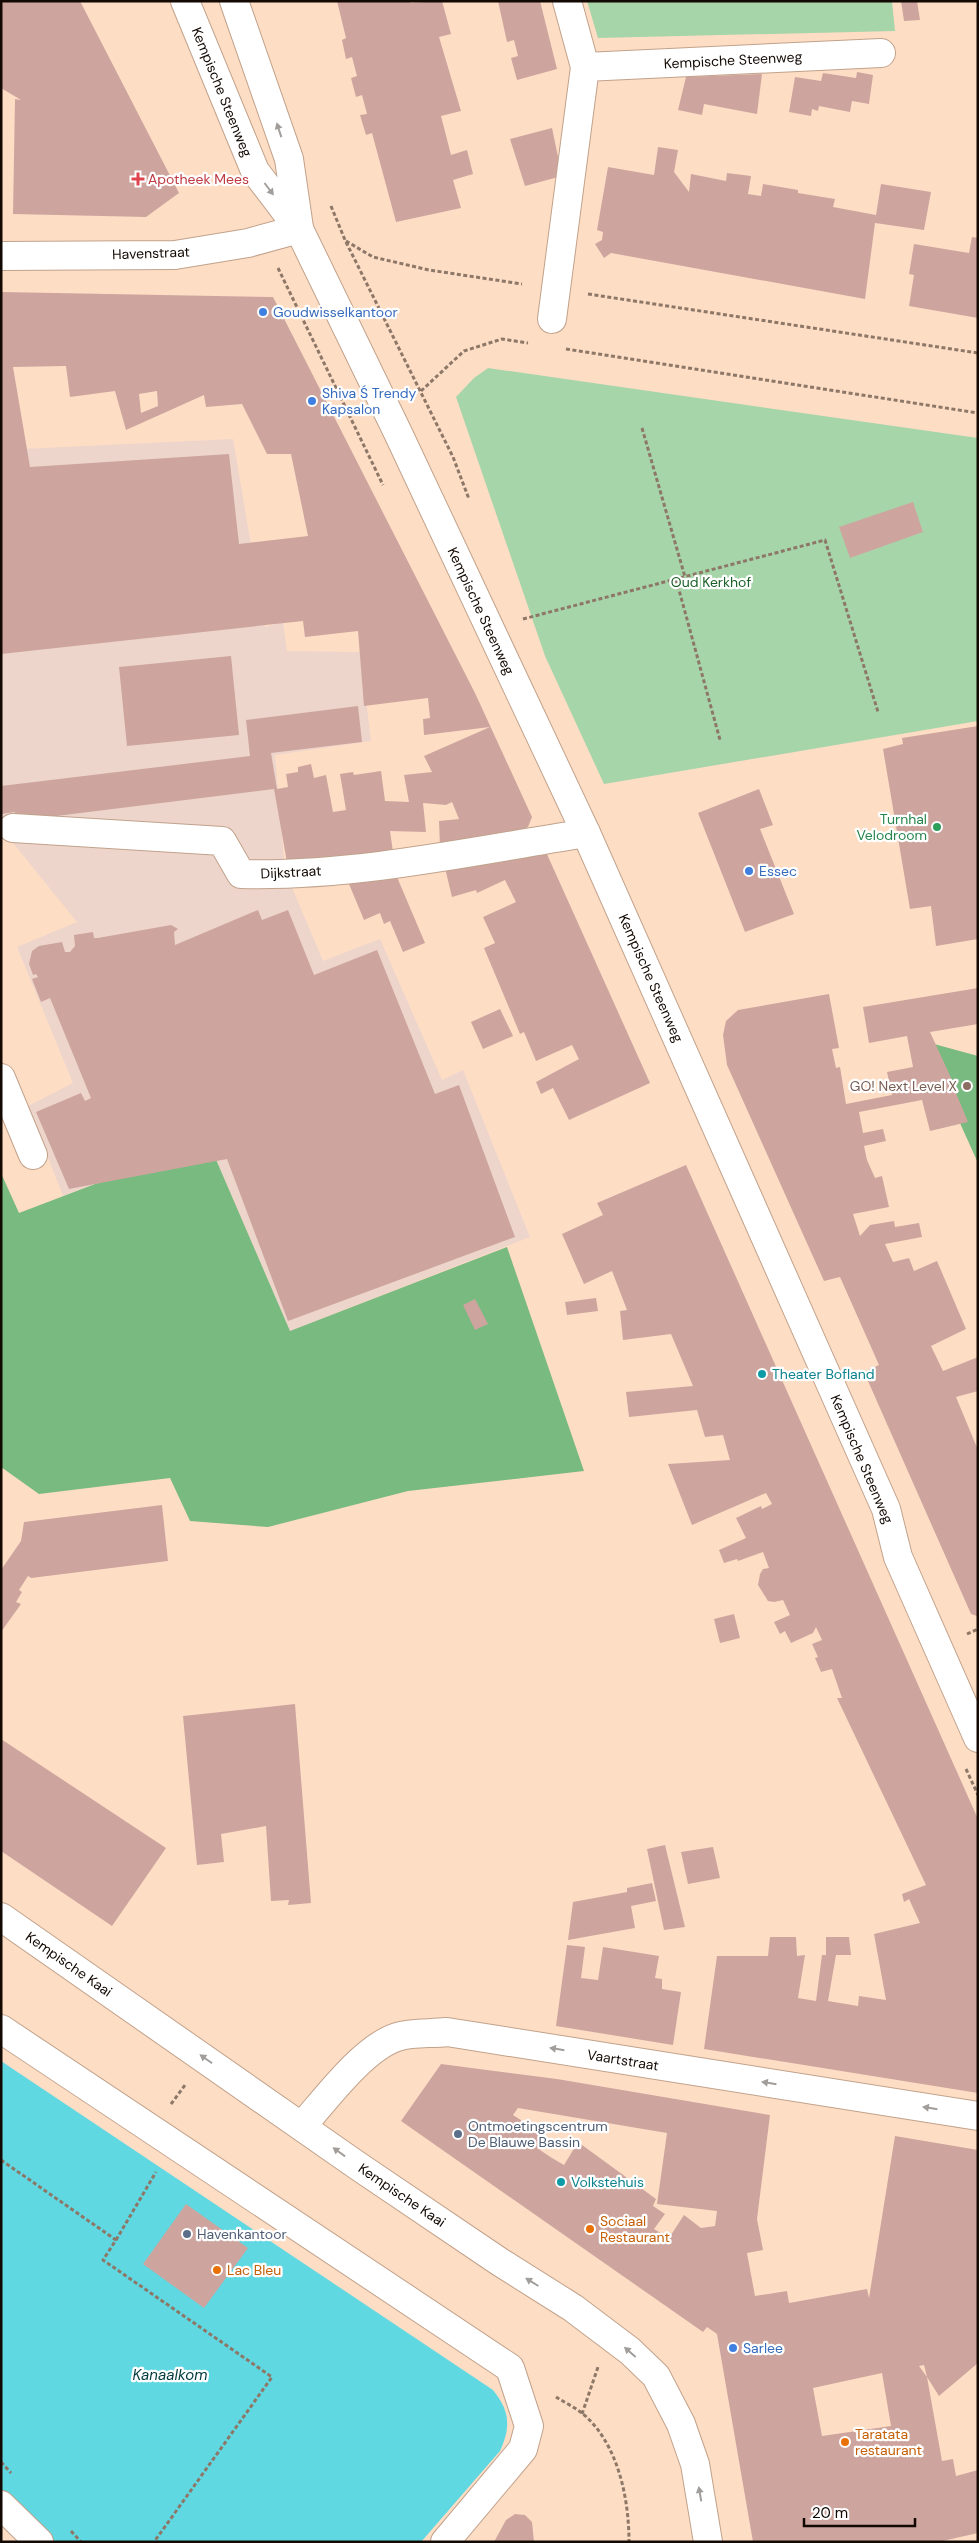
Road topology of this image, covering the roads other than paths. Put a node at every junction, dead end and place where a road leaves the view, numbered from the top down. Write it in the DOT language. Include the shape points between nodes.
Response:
graph roads {
  1 [pos="185,1"];
  2 [pos="234,1"];
  3 [pos="567,1"];
  4 [pos="881,53"];
  5 [pos="585,66"];
  6 [pos="299,229"];
  7 [pos="1,256"];
  8 [pos="552,319"];
  9 [pos="13,828"];
  10 [pos="586,833"];
  11 [pos="1,1078"];
  12 [pos="33,1155"];
  13 [pos="975,1723"];
  14 [pos="1,1917"];
  15 [pos="1,2029"];
  16 [pos="978,2116"];
  17 [pos="302,2126"];
  18 [pos="1,2505"];
  19 [pos="39,2542"];
  20 [pos="445,2542"];
  21 [pos="708,2542"];
  1 -- 6 [label="street, Kempische Steenweg, one-way" via="255,171"];
  6 -- 2 [label="street, Kempische Steenweg, one-way" via="289,159"];
  3 -- 5 [label="street"];
  4 -- 5 [label="street, Kempische Steenweg"];
  5 -- 8 [label="street"];
  6 -- 7 [label="street, Havenstraat" via="248,244 175,255"];
  6 -- 10 [label="street, Kempische Steenweg"];
  9 -- 10 [label="street, Dijkstraat" via="222,841 241,874 288,875"];
  10 -- 13 [label="street, Kempische Steenweg" via="886,1509 898,1557"];
  11 -- 12 [label="street"];
  17 -- 14 [label="street, Kempische Kaai, one-way"];
  15 -- 20 [label="street" via="510,2368 529,2426 523,2449"];
  16 -- 17 [label="street, Vaartstraat, one-way" via="447,2032 397,2037 380,2047 357,2063"];
  21 -- 17 [label="street, Kempische Kaai, one-way" via="695,2464 681,2424 656,2376 573,2308 500,2262"];
  18 -- 19 [label="street"];
}
